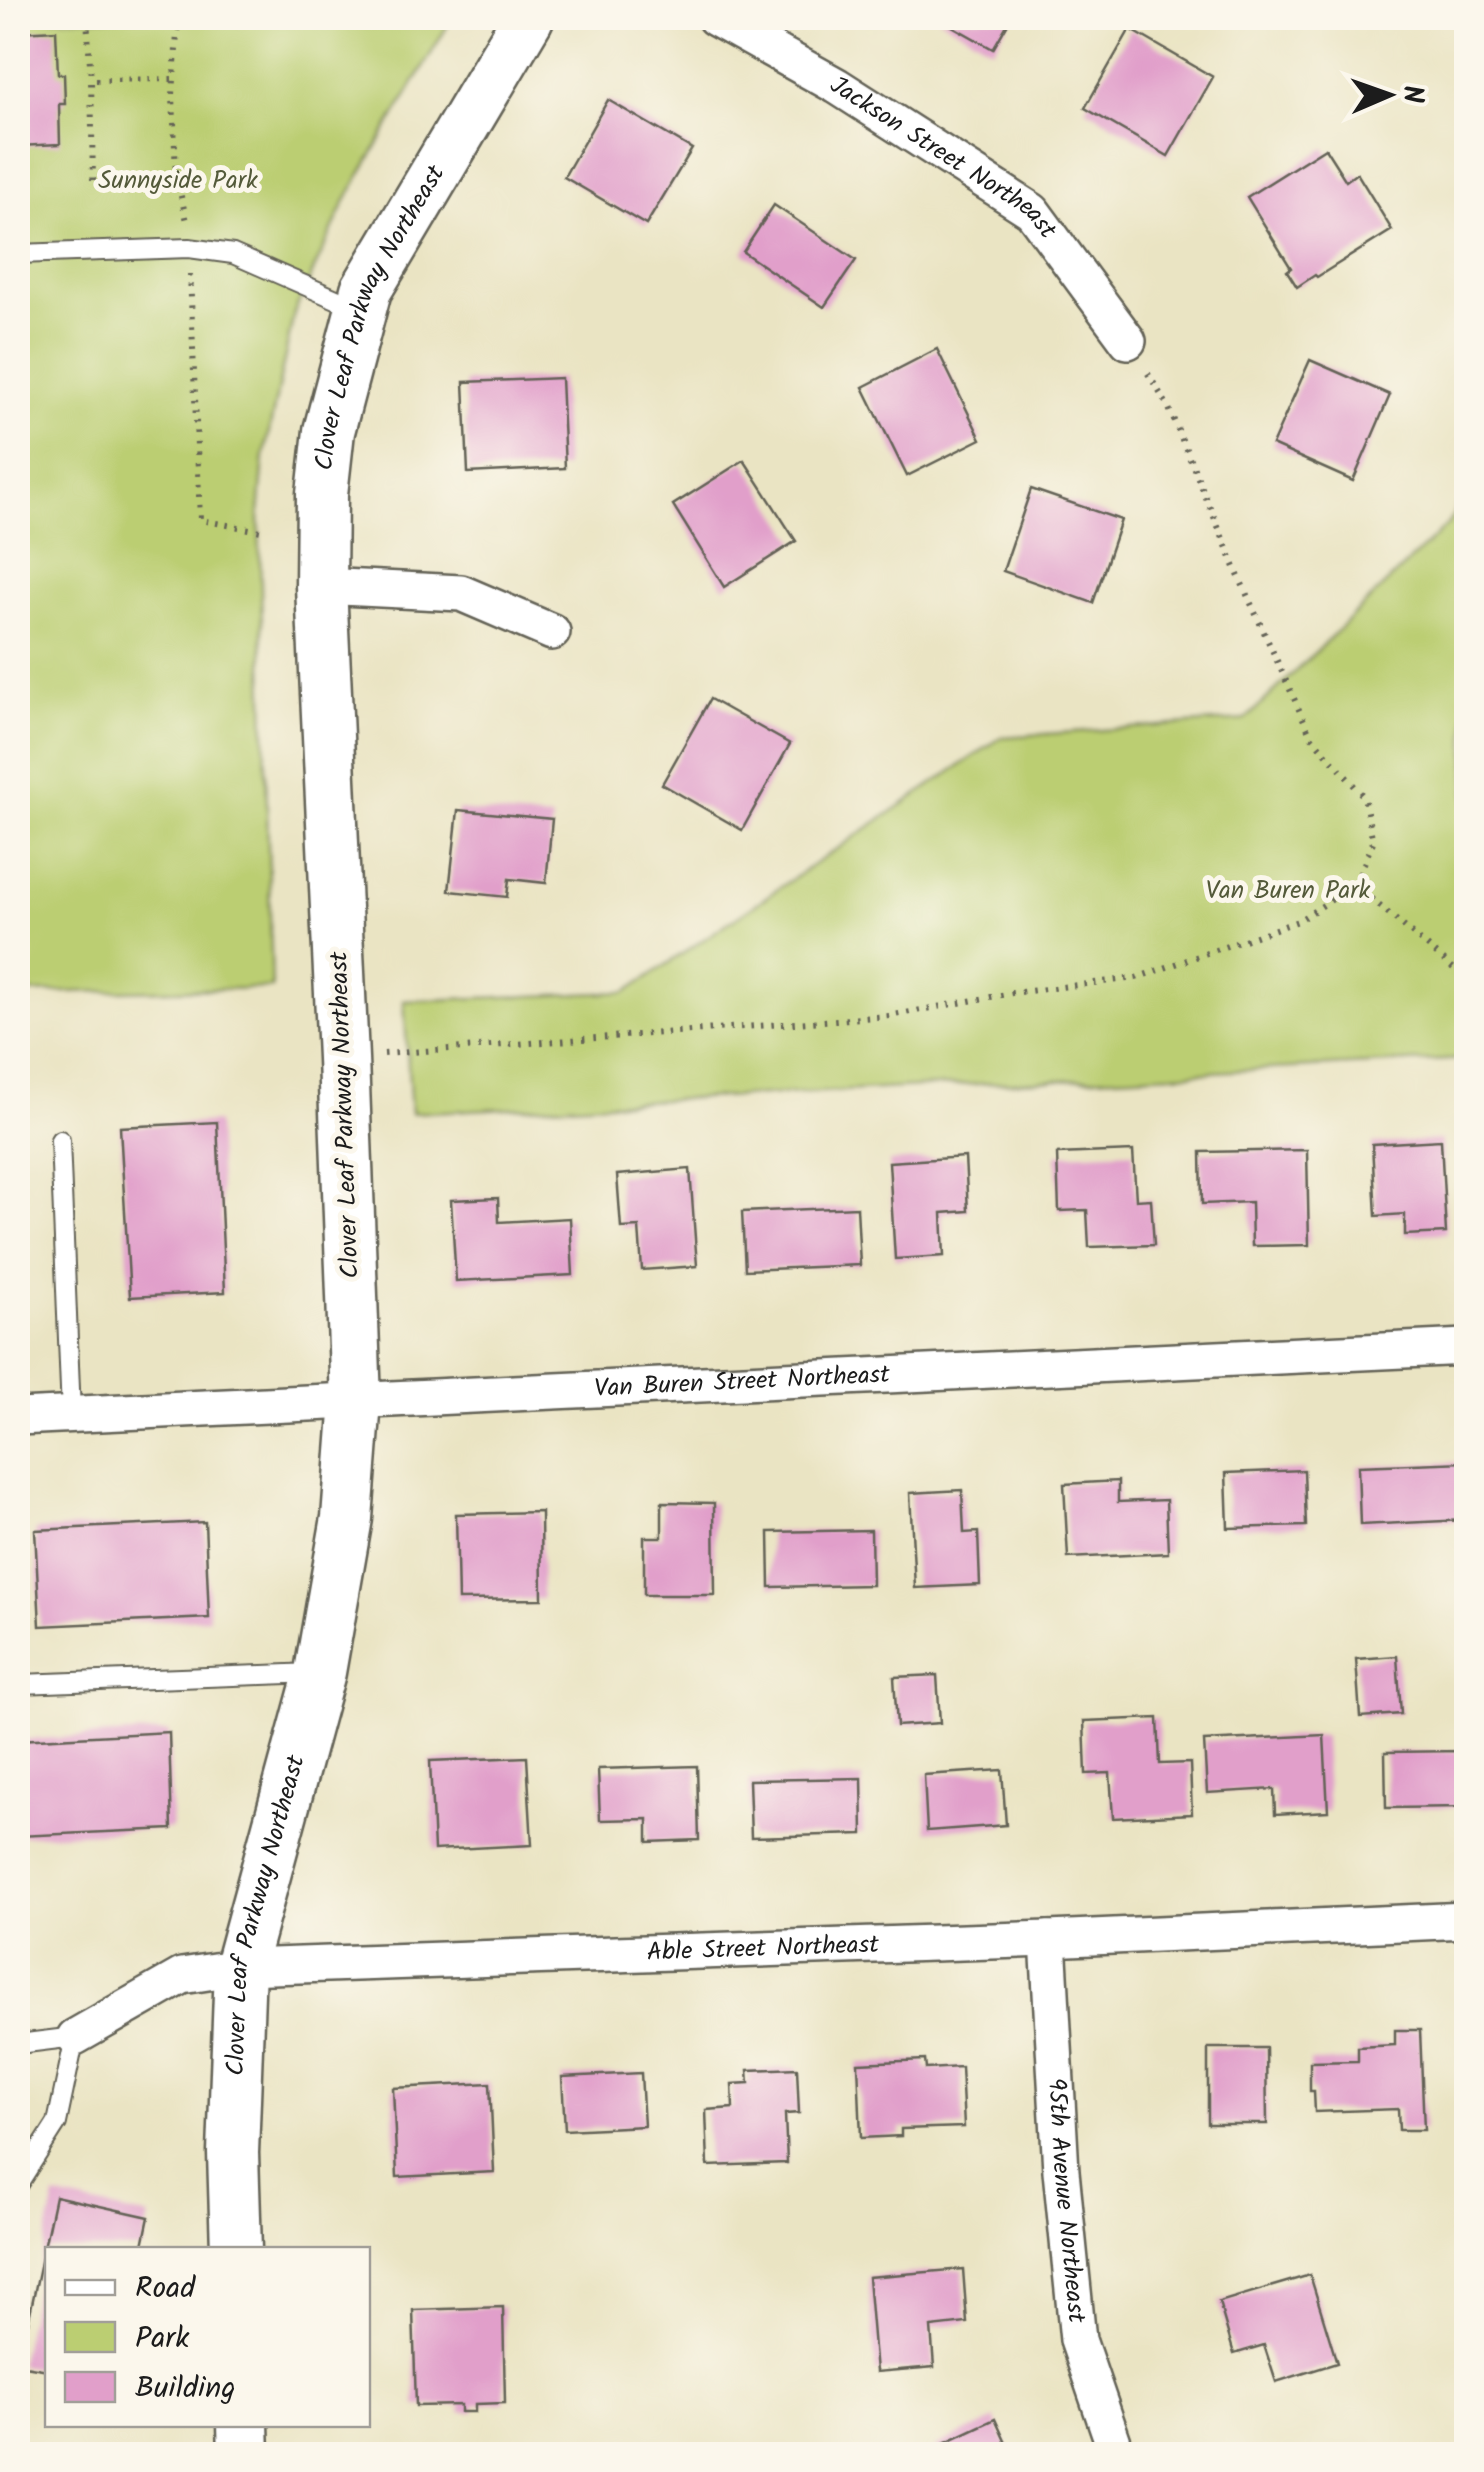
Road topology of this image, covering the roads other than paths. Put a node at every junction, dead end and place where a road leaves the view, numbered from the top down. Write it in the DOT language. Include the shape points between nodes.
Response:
graph roads {
  1 [pos="528,18"];
  2 [pos="716,18"];
  3 [pos="18,254"];
  4 [pos="359,310"];
  5 [pos="1128,341"];
  6 [pos="322,586"];
  7 [pos="552,632"];
  8 [pos="60,1140"];
  9 [pos="1466,1347"];
  10 [pos="356,1401"];
  11 [pos="71,1414"];
  12 [pos="18,1417"];
  13 [pos="320,1672"];
  14 [pos="20,1684"];
  15 [pos="1466,1920"];
  16 [pos="1048,1939"];
  17 [pos="240,1968"];
  18 [pos="75,2037"];
  19 [pos="18,2044"];
  20 [pos="18,2184"];
  21 [pos="236,2247"];
  22 [pos="243,2427"];
  23 [pos="244,2454"];
  24 [pos="1117,2454"];
  1 -- 4 [label="street, Clover Leaf Parkway Northeast"];
  2 -- 5 [label="street, Jackson Street Northeast" via="837,86 1032,212"];
  3 -- 4 [label="lane" via="189,248 233,254"];
  4 -- 6 [label="street, Clover Leaf Parkway Northeast" via="329,431"];
  6 -- 7 [label="street" via="461,593"];
  6 -- 10 [label="street, Clover Leaf Parkway Northeast"];
  8 -- 11 [label="lane"];
  9 -- 10 [label="street, Van Buren Street Northeast"];
  10 -- 11 [label="street, Van Buren Street Northeast"];
  10 -- 13 [label="street, Clover Leaf Parkway Northeast" via="346,1518"];
  11 -- 12 [label="street, Van Buren Street Northeast"];
  13 -- 14 [label="lane"];
  13 -- 17 [label="street, Clover Leaf Parkway Northeast"];
  15 -- 16 [label="street, Able Street Northeast"];
  16 -- 17 [label="street, Able Street Northeast"];
  16 -- 24 [label="street, 95th Avenue Northeast" via="1060,2171 1078,2340"];
  17 -- 18 [label="street, Able Street Northeast" via="182,1976"];
  17 -- 21 [label="street, Clover Leaf Parkway Northeast"];
  18 -- 19 [label="lane"];
  18 -- 20 [label="lane" via="57,2123"];
  22 -- 23 [label="street"];
}
